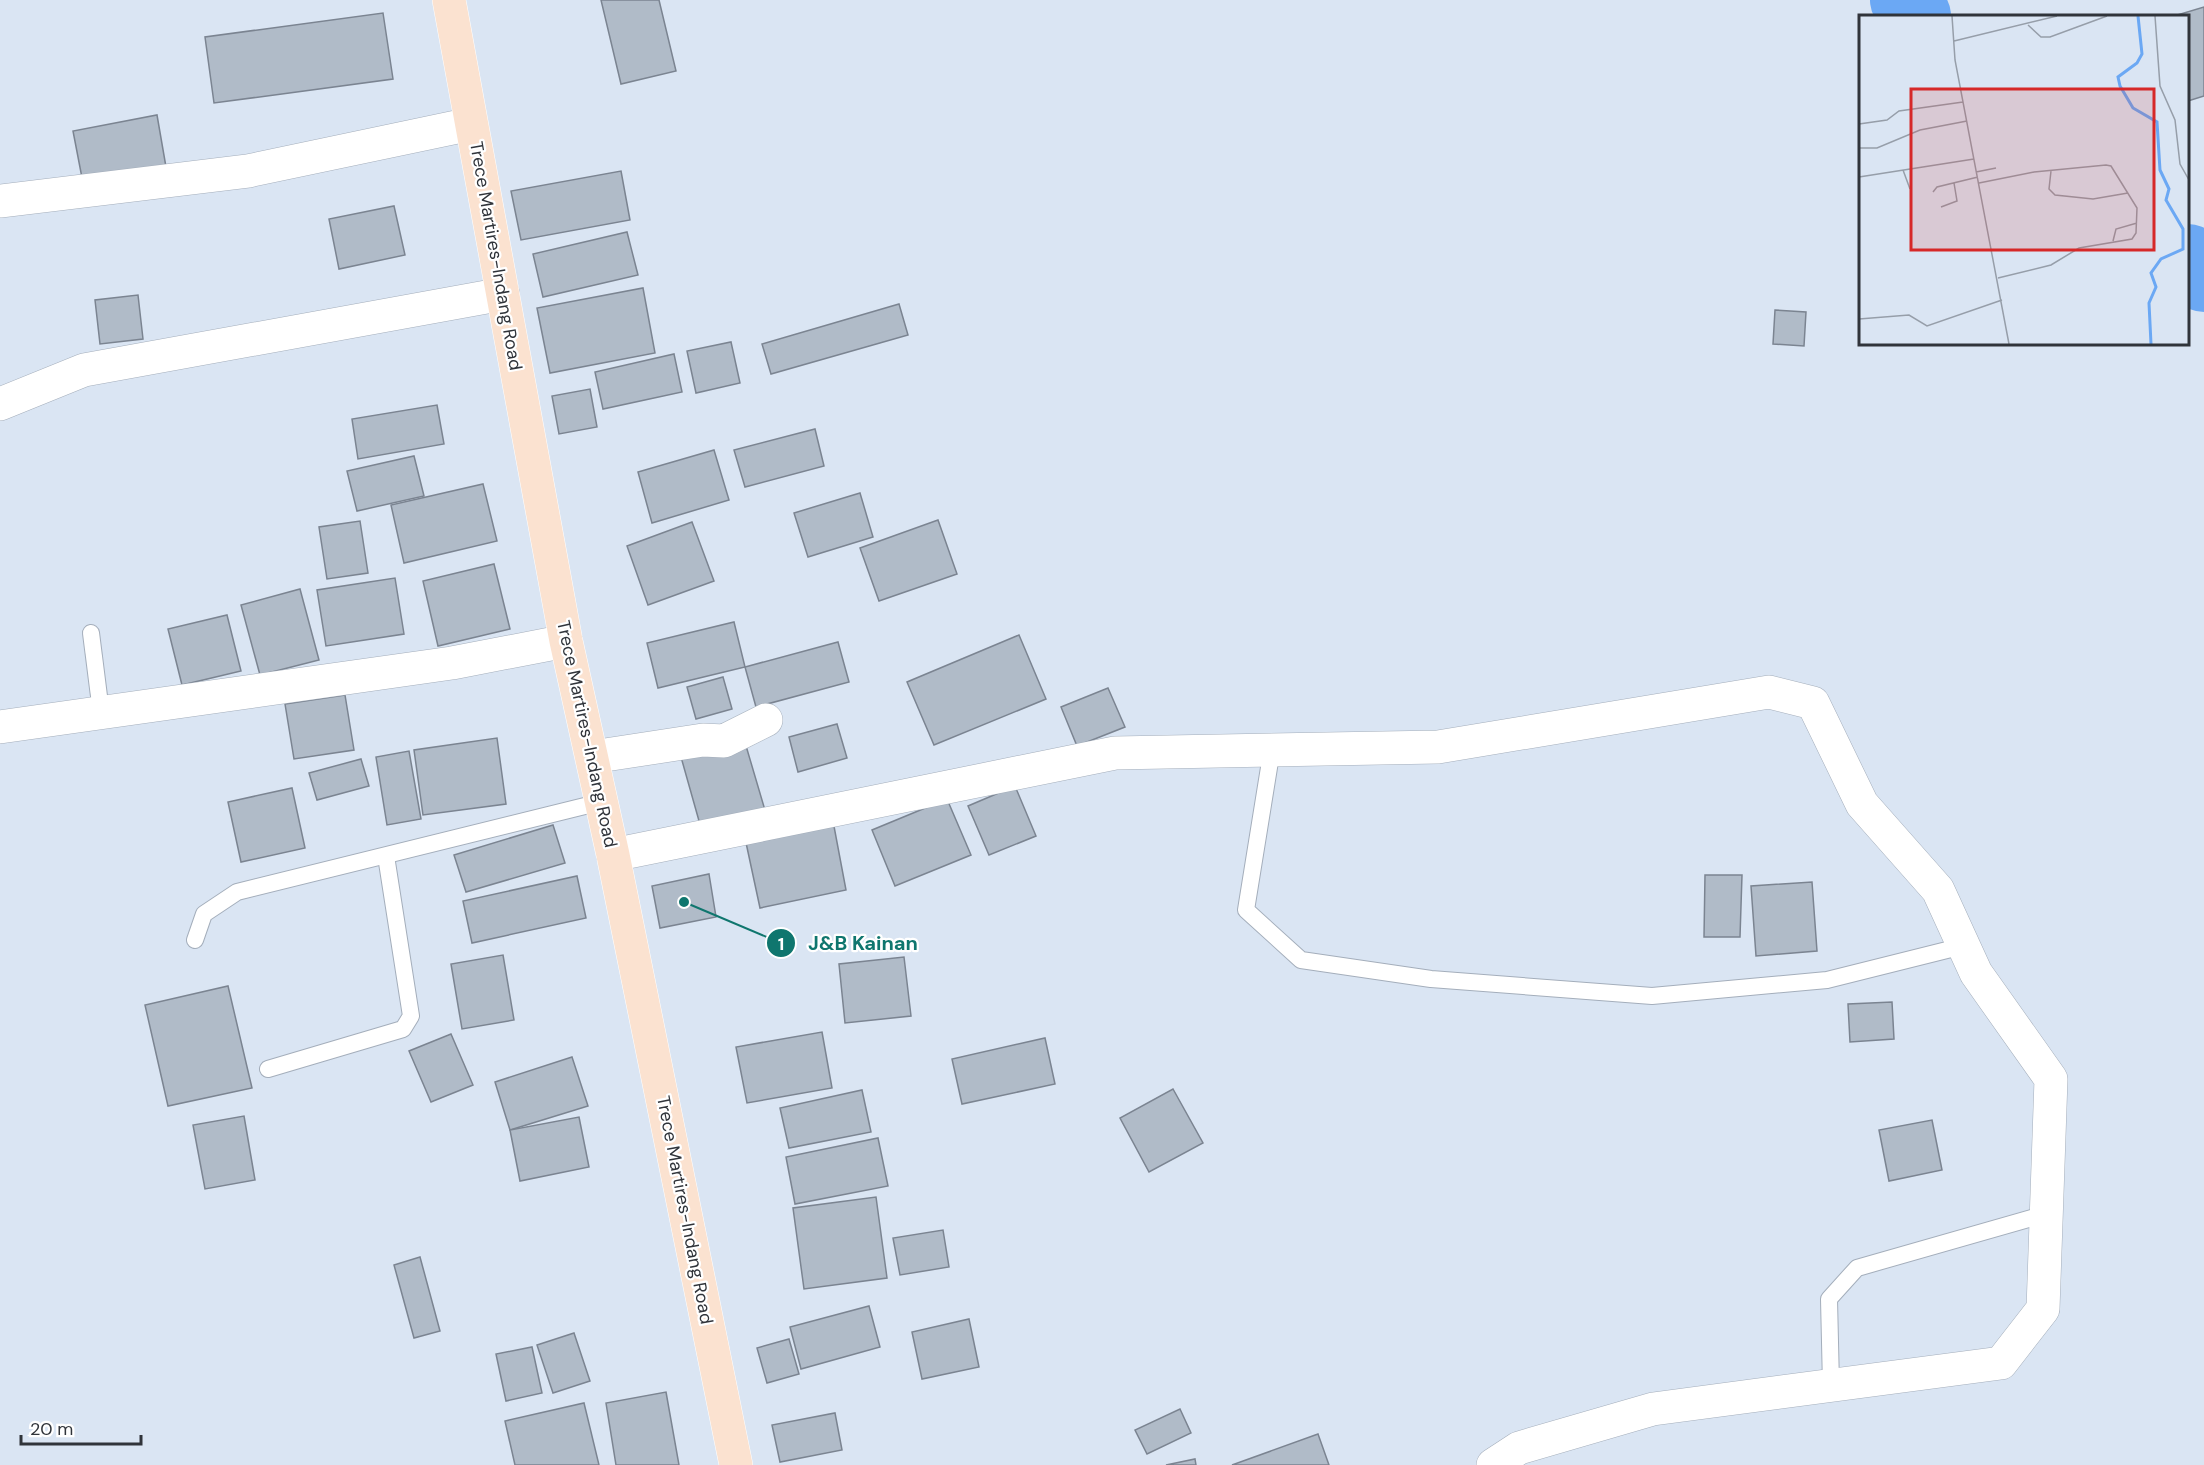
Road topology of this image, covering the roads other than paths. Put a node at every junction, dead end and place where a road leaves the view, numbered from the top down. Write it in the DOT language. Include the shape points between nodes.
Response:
graph roads {
  1 [pos="448,0"];
  2 [pos="471,124"];
  3 [pos="0,201"];
  4 [pos="503,294"];
  5 [pos="0,404"];
  6 [pos="91,633"];
  7 [pos="566,641"];
  8 [pos="101,712"];
  9 [pos="765,720"];
  10 [pos="0,727"];
  11 [pos="1272,749"];
  12 [pos="592,756"];
  13 [pos="601,802"];
  14 [pos="613,855"];
  15 [pos="386,856"];
  16 [pos="195,940"];
  17 [pos="1963,946"];
  18 [pos="268,1069"];
  19 [pos="2046,1214"];
  20 [pos="1831,1385"];
  21 [pos="736,1465"];
  22 [pos="1492,1465"];
  1 -- 2 [label="main road, Trece Martires-Indang Road"];
  2 -- 3 [label="street" via="248,171"];
  2 -- 4 [label="main road, Trece Martires-Indang Road"];
  4 -- 5 [label="street" via="84,370"];
  4 -- 7 [label="main road, Trece Martires-Indang Road"];
  6 -- 8 [label="lane"];
  7 -- 8 [label="street" via="452,663"];
  7 -- 12 [label="main road, Trece Martires-Indang Road"];
  8 -- 10 [label="street"];
  9 -- 12 [label="street" via="724,741 704,740"];
  11 -- 14 [label="street" via="1115,753"];
  11 -- 17 [label="street" via="1438,747 1769,692 1813,703 1862,804 1938,890"];
  11 -- 17 [label="lane" via="1246,910 1301,960 1431,979 1652,996 1827,980"];
  12 -- 13 [label="main road, Trece Martires-Indang Road"];
  13 -- 14 [label="main road, Trece Martires-Indang Road"];
  13 -- 15 [label="lane"];
  14 -- 21 [label="main road, Trece Martires-Indang Road"];
  15 -- 16 [label="lane" via="237,892 204,914"];
  15 -- 18 [label="lane" via="411,1016 404,1029"];
  17 -- 19 [label="street" via="1976,973 2051,1079"];
  19 -- 20 [label="lane" via="1857,1268 1829,1299"];
  19 -- 20 [label="street" via="2043,1309 2001,1363"];
  20 -- 22 [label="street" via="1653,1408 1519,1448"];
}
